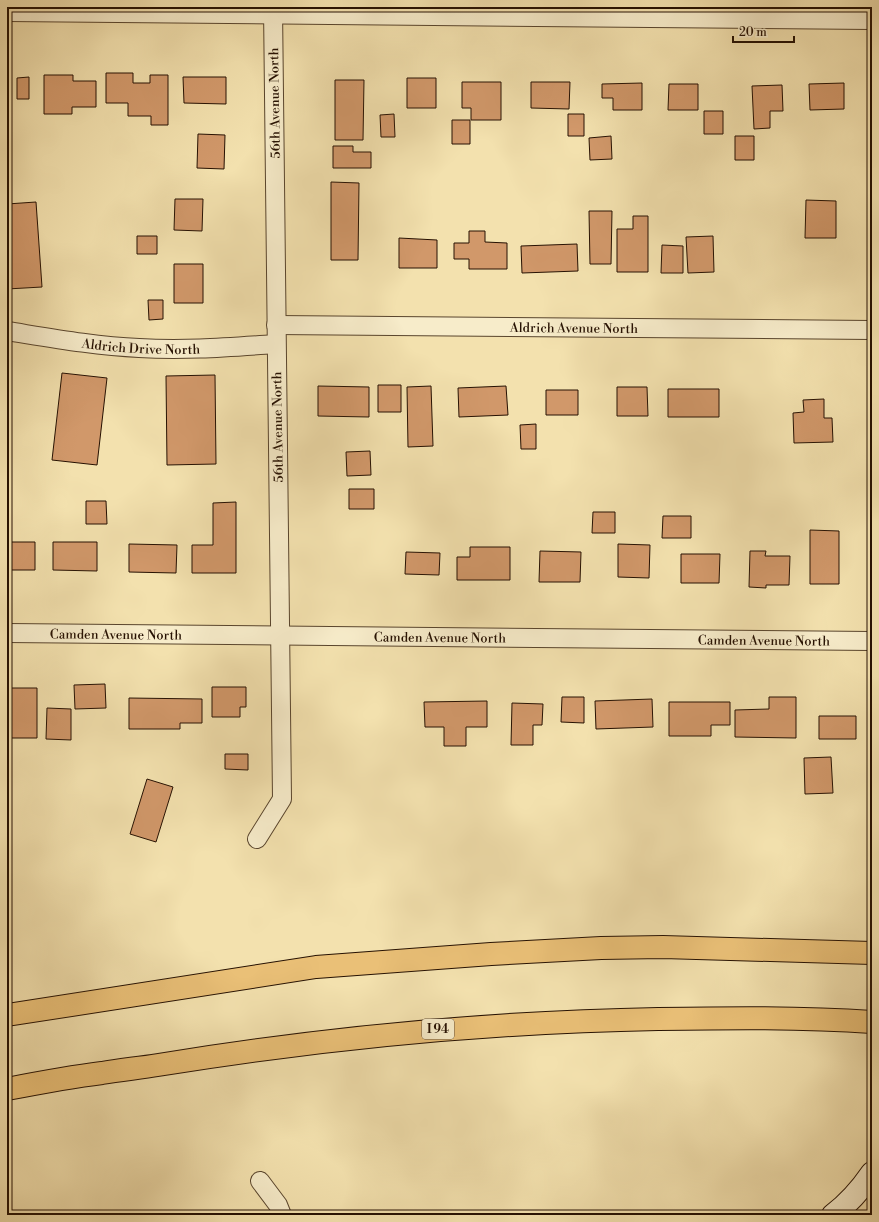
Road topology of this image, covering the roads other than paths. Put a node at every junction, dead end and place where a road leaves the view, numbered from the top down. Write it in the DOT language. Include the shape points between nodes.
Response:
graph roads {
  1 [pos="273,11"];
  2 [pos="7,12"];
  3 [pos="872,20"];
  4 [pos="276,324"];
  5 [pos="872,330"];
  6 [pos="7,331"];
  7 [pos="276,344"];
  8 [pos="7,633"];
  9 [pos="280,635"];
  10 [pos="872,641"];
  11 [pos="257,839"];
  12 [pos="872,953"];
  13 [pos="7,1015"];
  14 [pos="872,1022"];
  15 [pos="7,1089"];
  16 [pos="872,1173"];
  17 [pos="260,1181"];
  18 [pos="282,1215"];
  19 [pos="833,1215"];
  1 -- 2 [label="street"];
  1 -- 3 [label="street"];
  1 -- 4 [label="street, 56th Avenue North"];
  4 -- 5 [label="street, Aldrich Avenue North"];
  4 -- 7 [label="street, 56th Avenue North"];
  6 -- 7 [label="street, Aldrich Drive North" via="89,344 140,348 199,349"];
  7 -- 9 [label="street, 56th Avenue North"];
  8 -- 9 [label="street, Camden Avenue North"];
  9 -- 10 [label="street, Camden Avenue North"];
  9 -- 11 [label="street, 56th Avenue North" via="282,798"];
  12 -- 13 [label="highway" via="663,946 491,954 316,967"];
  14 -- 15 [label="highway, I 94" via="720,1018 599,1020 434,1030 246,1051"];
  16 -- 19 [label="street" via="848,1204"];
  17 -- 18 [label="street" via="278,1205"];
}
